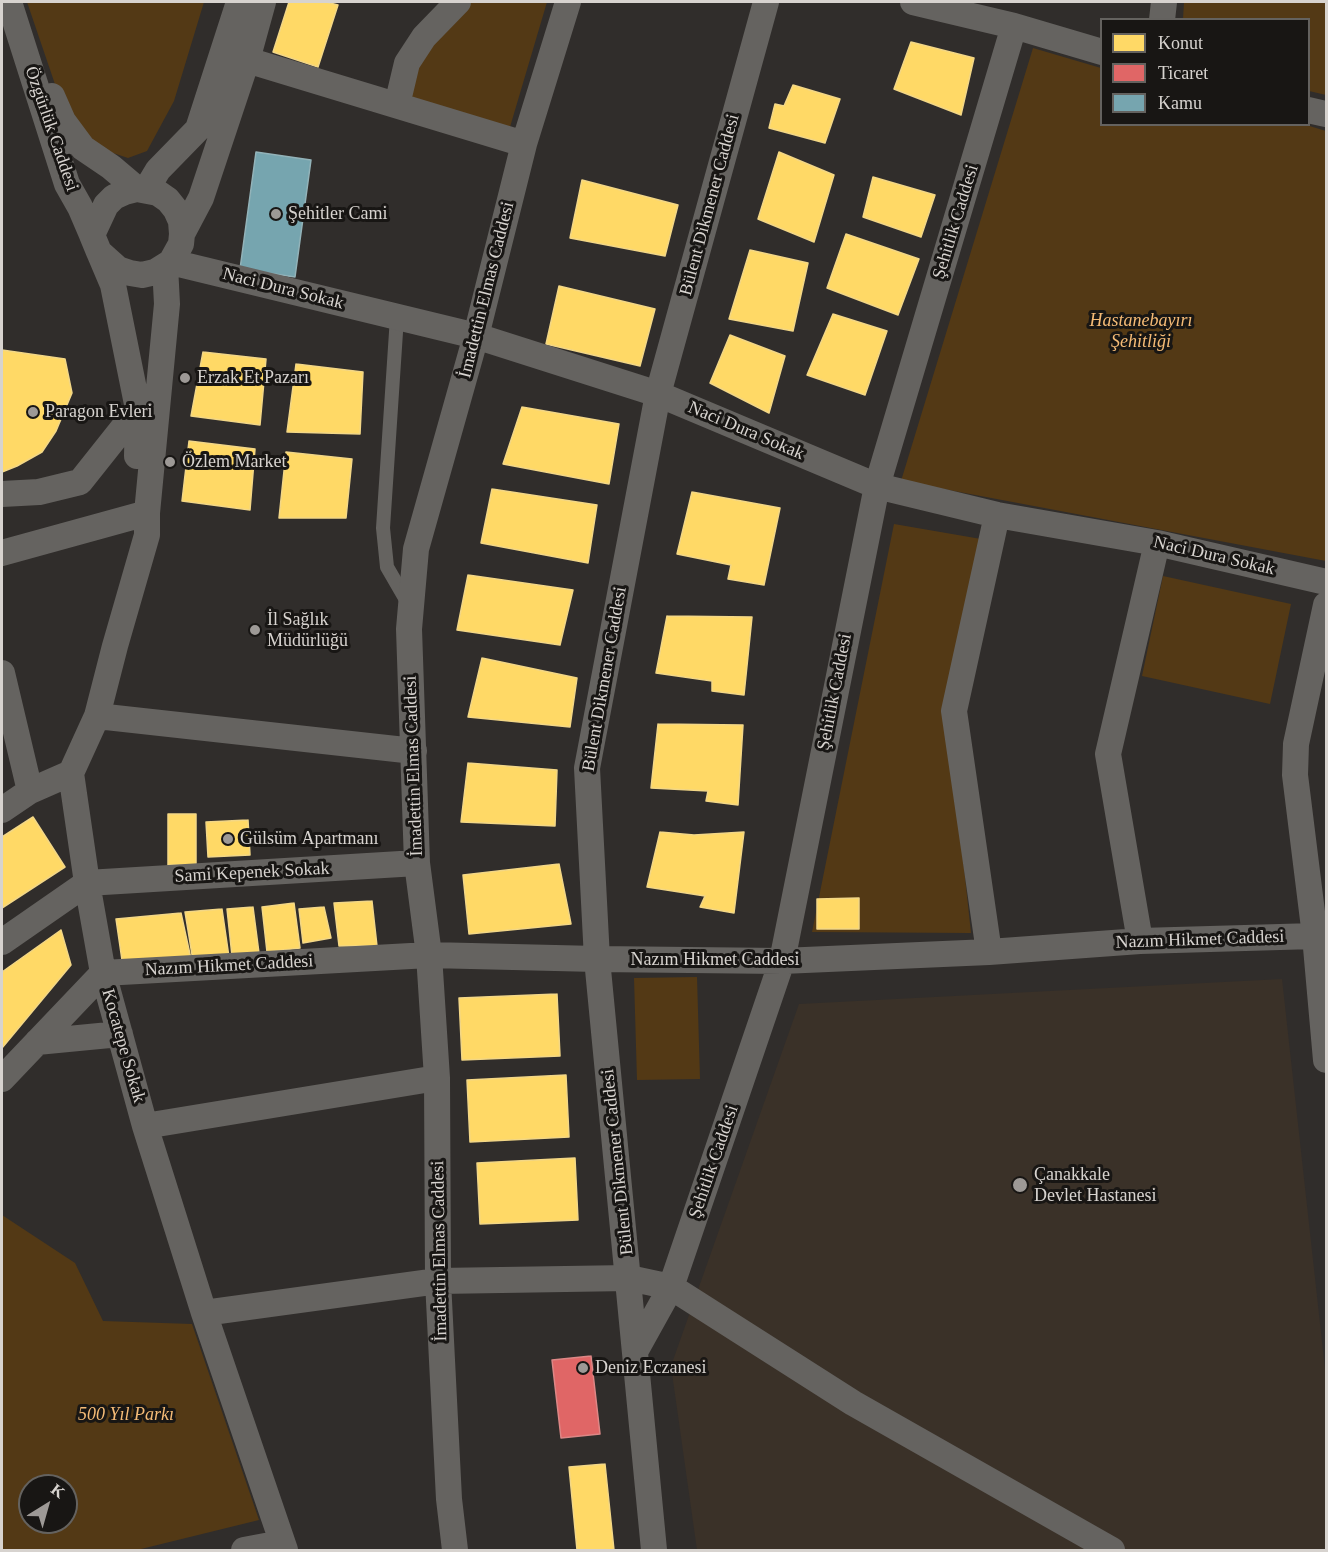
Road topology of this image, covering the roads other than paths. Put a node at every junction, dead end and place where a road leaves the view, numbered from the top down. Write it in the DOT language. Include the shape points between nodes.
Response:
graph roads {
  1 [pos="9,2"];
  2 [pos="239,2"];
  3 [pos="263,2"];
  4 [pos="458,2"];
  5 [pos="568,2"];
  6 [pos="766,2"];
  7 [pos="913,2"];
  8 [pos="1164,2"];
  9 [pos="1162,18"];
  10 [pos="1014,26"];
  11 [pos="1100,52"];
  12 [pos="25,55"];
  13 [pos="247,60"];
  14 [pos="397,105"];
  15 [pos="1310,110"];
  16 [pos="1326,114"];
  17 [pos="524,144"];
  18 [pos="141,189"];
  19 [pos="182,234"];
  20 [pos="96,244"];
  21 [pos="168,264"];
  22 [pos="397,317"];
  23 [pos="476,336"];
  24 [pos="658,394"];
  25 [pos="138,409"];
  26 [pos="877,486"];
  27 [pos="2,494"];
  28 [pos="997,515"];
  29 [pos="143,521"];
  30 [pos="1157,543"];
  31 [pos="2,553"];
  32 [pos="1326,582"];
  33 [pos="1326,604"];
  34 [pos="411,609"];
  35 [pos="2,673"];
  36 [pos="97,716"];
  37 [pos="414,751"];
  38 [pos="71,773"];
  39 [pos="30,791"];
  40 [pos="2,810"];
  41 [pos="417,863"];
  42 [pos="87,883"];
  43 [pos="1321,937"];
  44 [pos="1140,941"];
  45 [pos="2,942"];
  46 [pos="989,952"];
  47 [pos="429,955"];
  48 [pos="597,959"];
  49 [pos="782,961"];
  50 [pos="103,973"];
  51 [pos="120,1035"];
  52 [pos="36,1042"];
  53 [pos="1326,1060"];
  54 [pos="437,1078"];
  55 [pos="2,1079"];
  56 [pos="146,1126"];
  57 [pos="629,1278"];
  58 [pos="438,1281"];
  59 [pos="671,1287"];
  60 [pos="204,1313"];
  61 [pos="636,1350"];
  62 [pos="283,1547"];
  63 [pos="244,1551"];
  64 [pos="455,1551"];
  65 [pos="654,1551"];
  66 [pos="1112,1551"];
  1 -- 12 [label="street, Özgürlük Caddesi"];
  2 -- 18 [label="street" via="198,129"];
  3 -- 13 [label="street"];
  4 -- 14 [label="street" via="424,37 407,63"];
  5 -- 17 [label="street, İmadettin Elmas Caddesi"];
  6 -- 24 [label="street, Bülent Dikmener Caddesi"];
  7 -- 10 [label="street"];
  8 -- 9 [label="street"];
  10 -- 11 [label="street"];
  10 -- 26 [label="street, Şehitlik Caddesi"];
  12 -- 18 [label="street, Özgürlük Caddesi" via="42,75 63,121 83,148"];
  12 -- 20 [label="street, Özgürlük Caddesi" via="67,184"];
  13 -- 14 [label="street"];
  13 -- 19 [label="street" via="201,198"];
  14 -- 17 [label="street"];
  15 -- 16 [label="street"];
  17 -- 23 [label="street, İmadettin Elmas Caddesi"];
  18 -- 19 [label="street" via="168,200 181,221"];
  18 -- 20 [label="street" via="125,192 106,205"];
  19 -- 21 [label="street" via="181,244"];
  20 -- 21 [label="street" via="118,269 130,273 142,275"];
  20 -- 25 [label="street, Özgürlük Caddesi" via="113,285"];
  21 -- 22 [label="street, Naci Dura Sokak"];
  21 -- 29 [label="street"];
  22 -- 23 [label="street, Naci Dura Sokak"];
  22 -- 34 [label="lane" via="383,528 387,567"];
  23 -- 24 [label="street, Naci Dura Sokak"];
  23 -- 34 [label="street, İmadettin Elmas Caddesi" via="416,549"];
  24 -- 26 [label="street, Naci Dura Sokak"];
  24 -- 48 [label="street, Bülent Dikmener Caddesi" via="587,768"];
  25 -- 27 [label="street" via="80,482 39,492"];
  25 -- 29 [label="street, Özgürlük Caddesi"];
  26 -- 28 [label="street, Naci Dura Sokak"];
  26 -- 49 [label="street, Şehitlik Caddesi"];
  28 -- 30 [label="street, Naci Dura Sokak"];
  28 -- 46 [label="street" via="954,711"];
  29 -- 31 [label="street" via="109,523"];
  29 -- 36 [label="street"];
  30 -- 32 [label="street, Naci Dura Sokak"];
  30 -- 44 [label="street" via="1108,754"];
  33 -- 43 [label="street" via="1296,744 1295,775"];
  34 -- 37 [label="street, İmadettin Elmas Caddesi"];
  35 -- 39 [label="street"];
  36 -- 37 [label="street"];
  36 -- 38 [label="street"];
  37 -- 41 [label="street, İmadettin Elmas Caddesi"];
  38 -- 39 [label="street"];
  38 -- 42 [label="street, Kocatepe Sokak"];
  39 -- 40 [label="street"];
  41 -- 42 [label="street, Sami Kepenek Sokak"];
  41 -- 47 [label="street, İmadettin Elmas Caddesi"];
  42 -- 45 [label="street"];
  42 -- 50 [label="street, Kocatepe Sokak"];
  43 -- 44 [label="street, Nazım Hikmet Caddesi"];
  43 -- 53 [label="street"];
  44 -- 46 [label="street, Nazım Hikmet Caddesi"];
  46 -- 49 [label="street, Nazım Hikmet Caddesi"];
  47 -- 48 [label="street, Nazım Hikmet Caddesi"];
  47 -- 50 [label="street, Nazım Hikmet Caddesi"];
  47 -- 54 [label="street, İmadettin Elmas Caddesi"];
  48 -- 49 [label="street, Nazım Hikmet Caddesi"];
  48 -- 57 [label="street, Bülent Dikmener Caddesi"];
  49 -- 59 [label="street, Şehitlik Caddesi"];
  50 -- 51 [label="street, Kocatepe Sokak"];
  50 -- 52 [label="street"];
  51 -- 52 [label="street"];
  51 -- 56 [label="street, Kocatepe Sokak"];
  52 -- 55 [label="street"];
  54 -- 56 [label="street"];
  54 -- 58 [label="street, İmadettin Elmas Caddesi"];
  56 -- 60 [label="street, Kocatepe Sokak"];
  57 -- 58 [label="street"];
  57 -- 59 [label="street"];
  57 -- 61 [label="street, Bülent Dikmener Caddesi"];
  58 -- 60 [label="street"];
  58 -- 64 [label="street, İmadettin Elmas Caddesi"];
  59 -- 61 [label="street, Şehitlik Caddesi"];
  59 -- 66 [label="street" via="853,1403"];
  60 -- 62 [label="street, Kocatepe Sokak"];
  61 -- 65 [label="street, Bülent Dikmener Caddesi"];
  62 -- 63 [label="street"];
}
